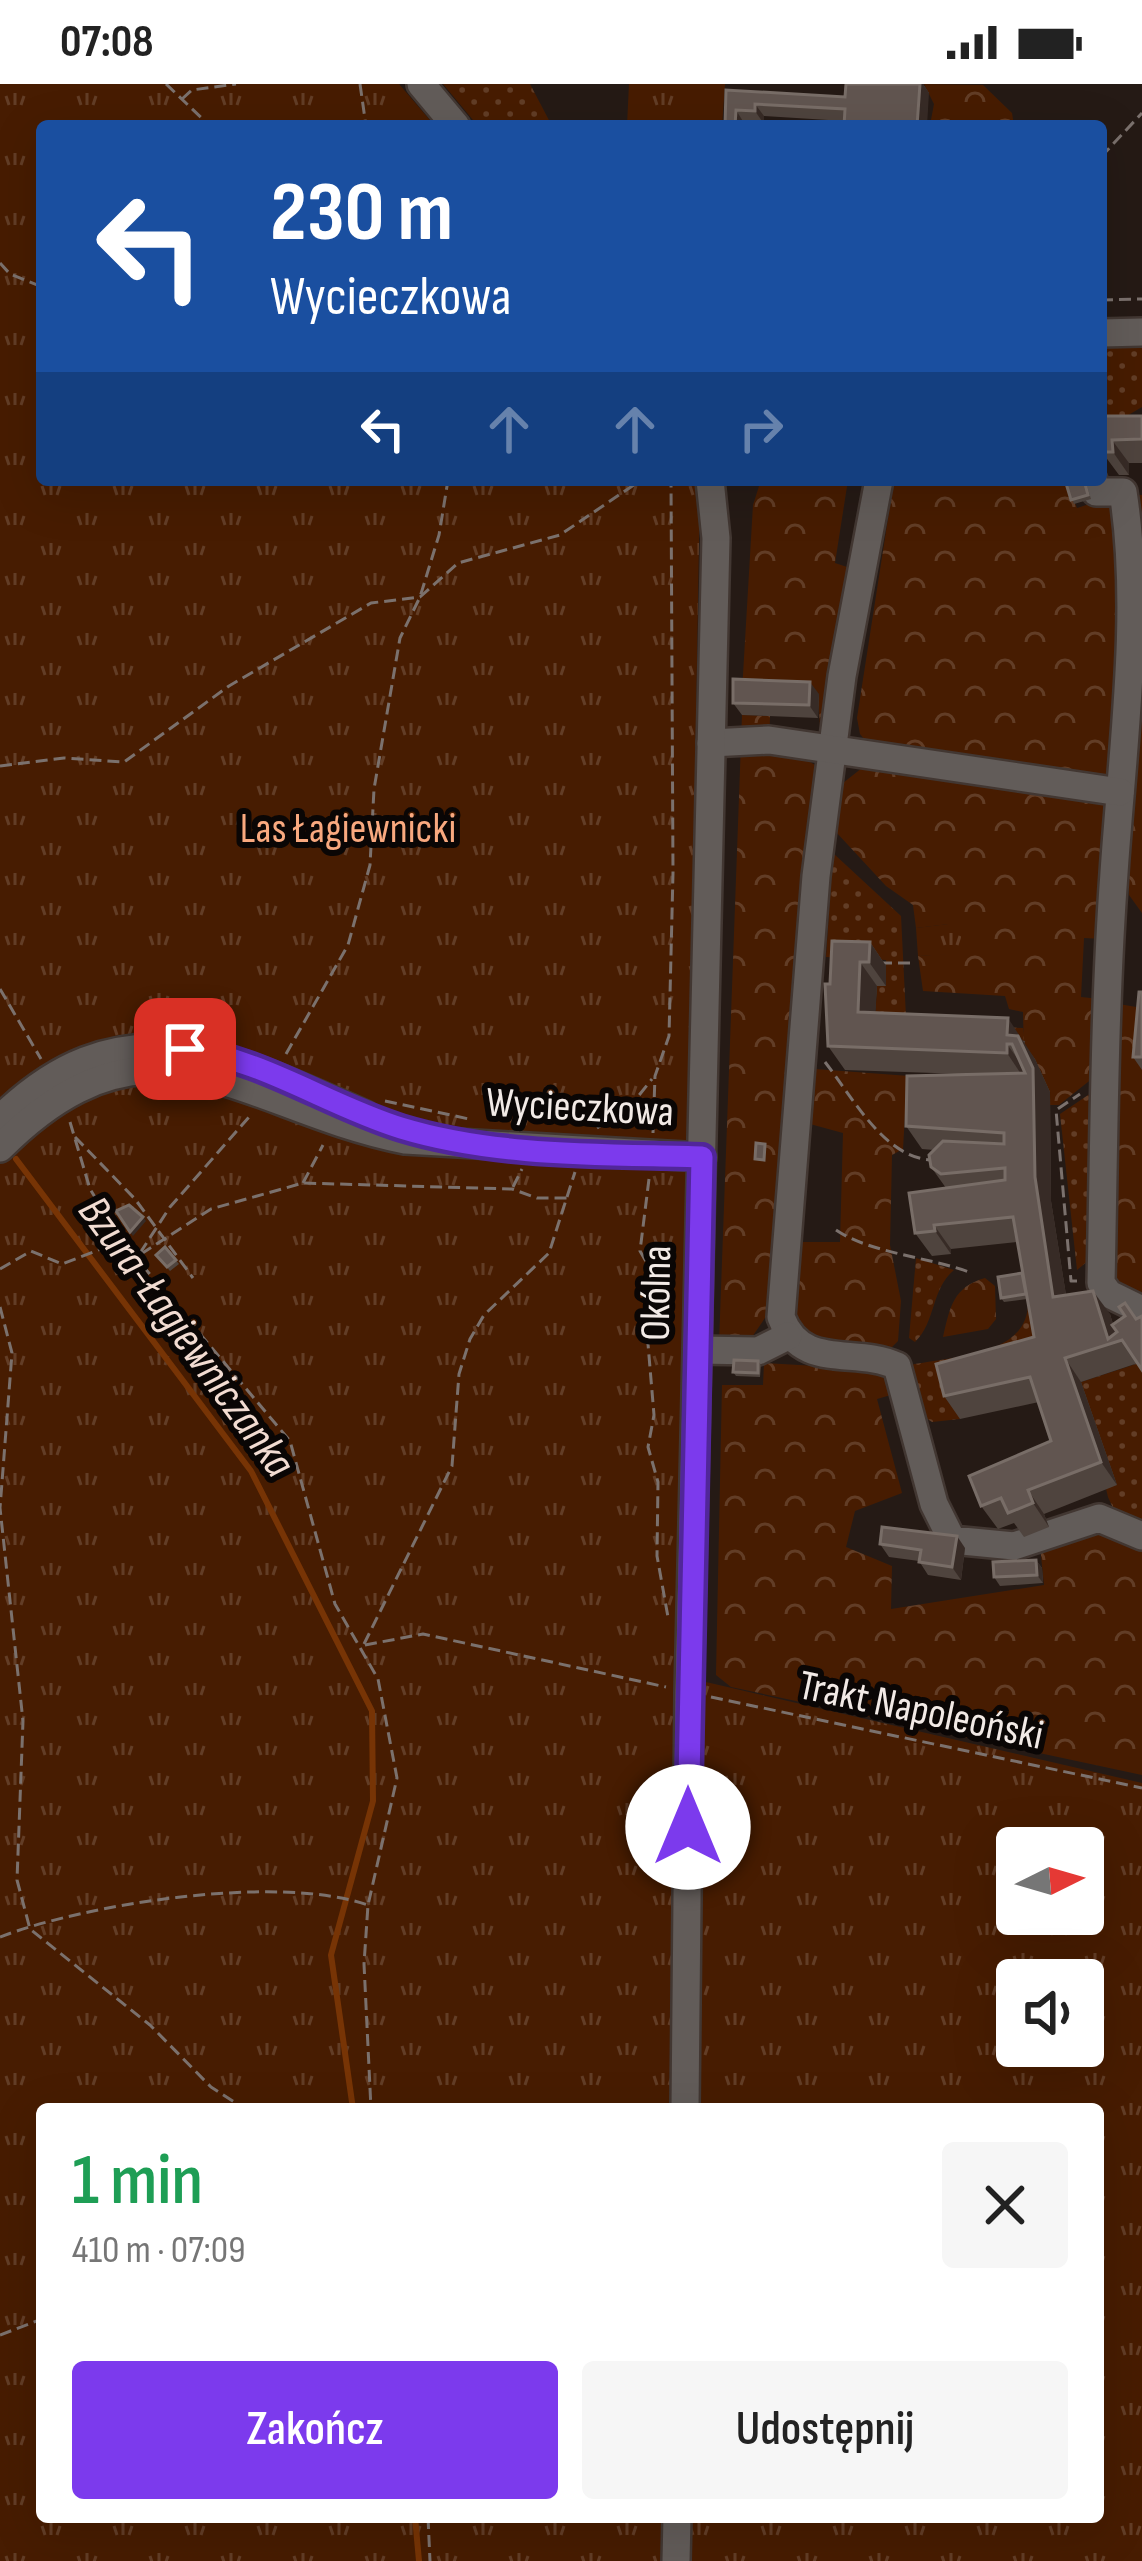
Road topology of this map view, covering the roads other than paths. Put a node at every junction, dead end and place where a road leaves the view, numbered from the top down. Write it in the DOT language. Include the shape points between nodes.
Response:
graph roads {
  1 [pos="421,84"];
  2 [pos="451,120"];
  3 [pos="1142,332"];
  4 [pos="1107,333"];
  5 [pos="711,486"];
  6 [pos="878,486"];
  7 [pos="1094,486"];
  8 [pos="712,742"];
  9 [pos="832,751"];
  10 [pos="1120,792"];
  11 [pos="57,1087"];
  12 [pos="0,1119"];
  13 [pos="0,1148"];
  14 [pos="702,1157"];
  15 [pos="1142,1310"];
  16 [pos="788,1336"];
  17 [pos="698,1350"];
  18 [pos="1142,1536"];
  19 [pos="685,2103"];
  20 [pos="676,2523"];
  21 [pos="676,2561"];
  1 -- 2 [label="street"];
  3 -- 4 [label="street"];
  5 -- 8 [label="street, Okólna"];
  6 -- 9 [label="street"];
  7 -- 10 [label="street" via="1123,492 1127,512 1131,713"];
  8 -- 9 [label="street" via="769,740"];
  8 -- 14 [label="street, Okólna"];
  9 -- 10 [label="street"];
  9 -- 16 [label="street" via="781,1317"];
  10 -- 15 [label="street" via="1101,1283"];
  11 -- 12 [label="street, Wycieczkowa"];
  11 -- 13 [label="street, Wycieczkowa"];
  11 -- 14 [label="street, Wycieczkowa" via="155,1071 225,1078 268,1083 453,1143"];
  14 -- 17 [label="street, Okólna"];
  16 -- 17 [label="street" via="758,1351"];
  16 -- 18 [label="street" via="824,1355 897,1366 934,1504 952,1540 1014,1546 1099,1518"];
  17 -- 19 [label="street, Okólna"];
  20 -- 21 [label="street"];
}
